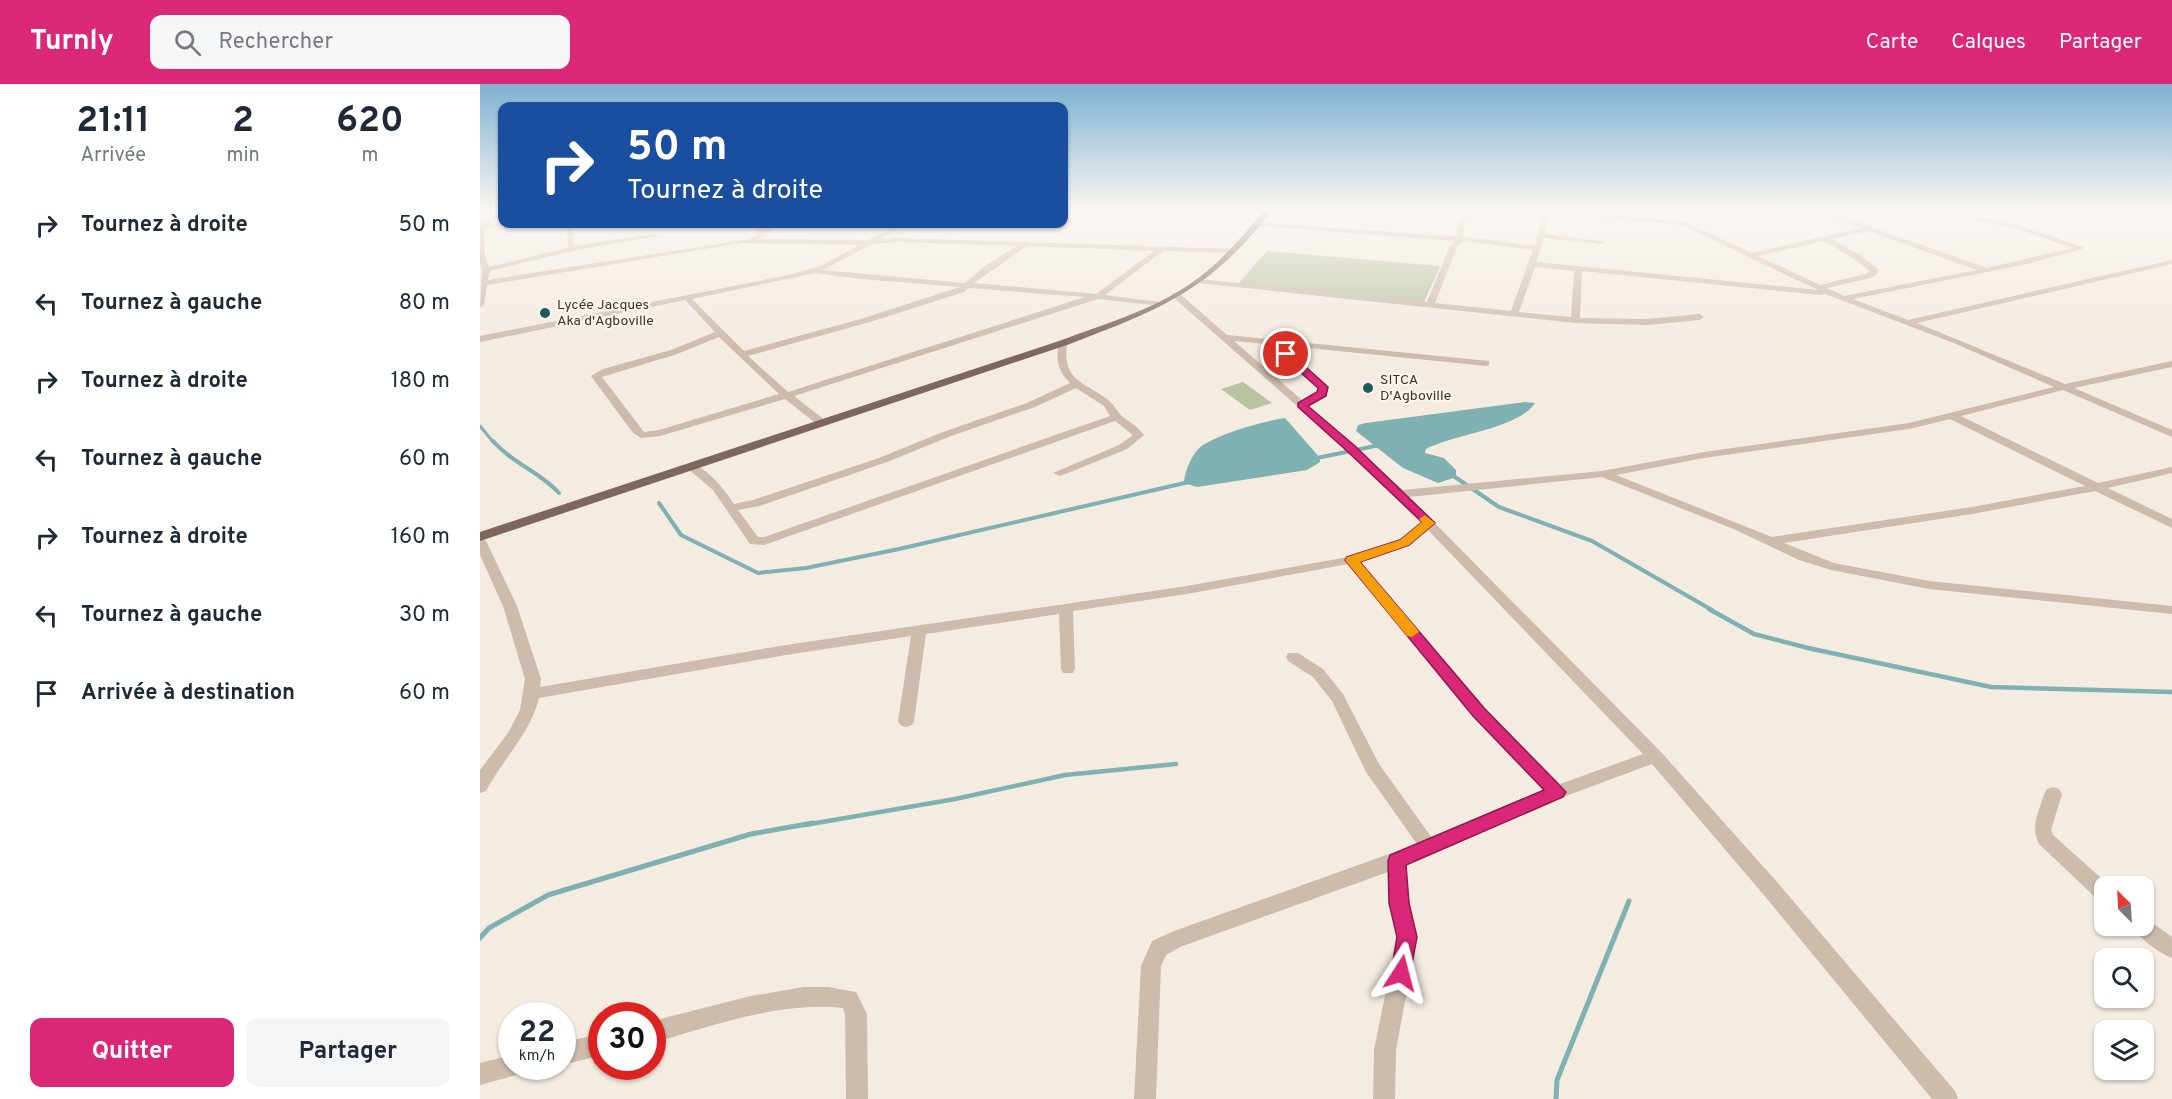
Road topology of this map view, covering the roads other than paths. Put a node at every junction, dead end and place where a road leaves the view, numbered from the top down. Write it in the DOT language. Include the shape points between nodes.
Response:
graph roads {
  1 [pos="481,257"];
  2 [pos="538,257"];
  3 [pos="638,257"];
  4 [pos="843,257"];
  5 [pos="1003,257"];
  6 [pos="1150,257"];
  7 [pos="1226,257"];
  8 [pos="1449,257"];
  9 [pos="1533,257"];
  10 [pos="1753,257"];
  11 [pos="1857,257"];
  12 [pos="1950,257"];
  13 [pos="2041,257"];
  14 [pos="2172,262"];
  15 [pos="1530,264"];
  16 [pos="486,270"];
  17 [pos="1578,270"];
  18 [pos="1986,270"];
  19 [pos="813,271"];
  20 [pos="1198,281"];
  21 [pos="482,284"];
  22 [pos="968,285"];
  23 [pos="1819,288"];
  24 [pos="1832,294"];
  25 [pos="1176,295"];
  26 [pos="1098,296"];
  27 [pos="687,298"];
  28 [pos="1845,298"];
  29 [pos="1159,304"];
  30 [pos="480,305"];
  31 [pos="1430,305"];
  32 [pos="1514,313"];
  33 [pos="1700,317"];
  34 [pos="1575,320"];
  35 [pos="1910,322"];
  36 [pos="720,333"];
  37 [pos="1222,337"];
  38 [pos="480,339"];
  39 [pos="1268,341"];
  40 [pos="1063,343"];
  41 [pos="744,354"];
  42 [pos="1486,363"];
  43 [pos="2172,364"];
  44 [pos="1074,385"];
  45 [pos="2064,387"];
  46 [pos="787,395"];
  47 [pos="1302,405"];
  48 [pos="1953,416"];
  49 [pos="1116,417"];
  50 [pos="822,423"];
  51 [pos="2172,434"];
  52 [pos="692,467"];
  53 [pos="2172,470"];
  54 [pos="1059,473"];
  55 [pos="1602,474"];
  56 [pos="2099,488"];
  57 [pos="1400,494"];
  58 [pos="731,508"];
  59 [pos="1429,523"];
  60 [pos="2172,524"];
  61 [pos="480,539"];
  62 [pos="1771,541"];
  63 [pos="1352,560"];
  64 [pos="1066,608"];
  65 [pos="2172,610"];
  66 [pos="919,630"];
  67 [pos="1293,657"];
  68 [pos="1068,669"];
  69 [pos="532,694"];
  70 [pos="906,721"];
  71 [pos="1655,756"];
  72 [pos="480,786"];
  73 [pos="1557,792"];
  74 [pos="2053,794"];
  75 [pos="1428,847"];
  76 [pos="1397,861"];
  77 [pos="2094,884"];
  78 [pos="2154,935"];
  79 [pos="2172,949"];
  80 [pos="666,1028"];
  81 [pos="498,1070"];
  82 [pos="480,1074"];
  83 [pos="857,1099"];
  84 [pos="1145,1099"];
  85 [pos="1383,1099"];
  86 [pos="1947,1099"];
  1 -- 16 [label="street"];
  2 -- 16 [label="street"];
  3 -- 21 [label="street"];
  4 -- 19 [label="street"];
  5 -- 22 [label="street"];
  6 -- 26 [label="street"];
  7 -- 20 [label="main road"];
  8 -- 31 [label="street"];
  9 -- 15 [label="street"];
  10 -- 23 [label="street"];
  11 -- 23 [label="street" via="1875,271"];
  12 -- 18 [label="street"];
  13 -- 18 [label="street"];
  14 -- 35 [label="street"];
  15 -- 17 [label="street"];
  15 -- 32 [label="street"];
  16 -- 21 [label="street"];
  17 -- 24 [label="street"];
  17 -- 34 [label="street"];
  18 -- 28 [label="street"];
  19 -- 22 [label="street"];
  19 -- 27 [label="street"];
  20 -- 25 [label="main road"];
  20 -- 31 [label="street"];
  21 -- 30 [label="street"];
  22 -- 26 [label="street"];
  22 -- 41 [label="street" via="937,299"];
  23 -- 24 [label="street"];
  24 -- 28 [label="street"];
  25 -- 29 [label="main road"];
  25 -- 37 [label="street"];
  26 -- 29 [label="street"];
  26 -- 46 [label="street"];
  27 -- 36 [label="street"];
  27 -- 38 [label="street"];
  28 -- 35 [label="street"];
  29 -- 40 [label="main road"];
  31 -- 32 [label="street"];
  32 -- 34 [label="street"];
  33 -- 34 [label="street" via="1647,322"];
  35 -- 45 [label="street"];
  36 -- 41 [label="street"];
  36 -- 46 [label="street" via="596,376 641,435 660,433"];
  37 -- 39 [label="street"];
  37 -- 47 [label="street"];
  39 -- 42 [label="street"];
  39 -- 47 [label="street" via="1323,387 1322,394"];
  40 -- 44 [label="street" via="1062,368"];
  40 -- 50 [label="main road"];
  41 -- 46 [label="street"];
  43 -- 45 [label="street"];
  44 -- 49 [label="street" via="1112,408"];
  44 -- 58 [label="street" via="883,460"];
  45 -- 48 [label="street"];
  45 -- 51 [label="street"];
  46 -- 50 [label="street"];
  47 -- 57 [label="street"];
  48 -- 55 [label="street"];
  48 -- 56 [label="street"];
  49 -- 54 [label="street" via="1139,435 1123,447"];
  49 -- 58 [label="street" via="764,541 754,541"];
  50 -- 52 [label="main road"];
  52 -- 58 [label="street" via="717,488"];
  52 -- 61 [label="main road"];
  53 -- 56 [label="street"];
  55 -- 57 [label="street"];
  55 -- 62 [label="street"];
  56 -- 60 [label="street"];
  56 -- 62 [label="street"];
  57 -- 59 [label="street"];
  59 -- 63 [label="street" via="1404,542"];
  59 -- 71 [label="street"];
  61 -- 69 [label="street" via="510,606 533,679"];
  62 -- 65 [label="street" via="1831,566 1929,585"];
  63 -- 64 [label="street"];
  63 -- 73 [label="street" via="1479,712"];
  64 -- 66 [label="street"];
  64 -- 68 [label="street"];
  66 -- 69 [label="street"];
  66 -- 70 [label="street"];
  67 -- 75 [label="street" via="1318,673 1338,698 1372,768"];
  69 -- 72 [label="street" via="514,737"];
  71 -- 73 [label="street"];
  71 -- 86 [label="street"];
  73 -- 75 [label="street"];
  74 -- 77 [label="street" via="2042,830 2045,839"];
  75 -- 76 [label="street"];
  76 -- 84 [label="street" via="1159,948 1151,966"];
  76 -- 85 [label="street" via="1399,903 1407,937 1386,1050"];
  78 -- 79 [label="street"];
  80 -- 83 [label="street" via="763,1004 833,996 849,999 856,1014"];
  81 -- 82 [label="street"];
}
